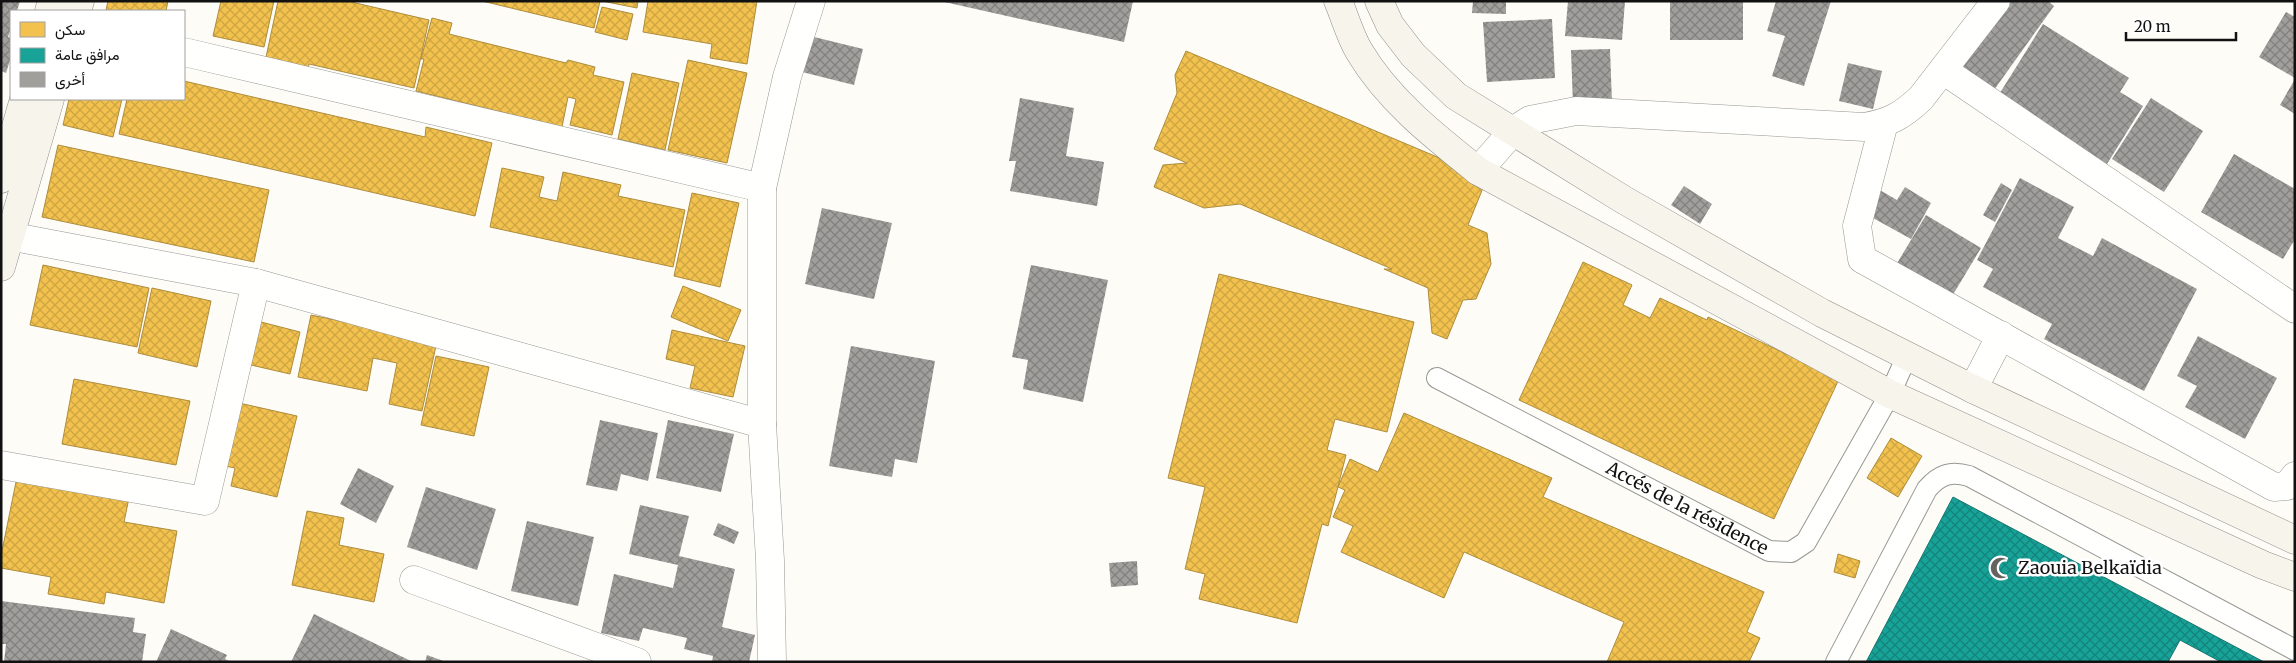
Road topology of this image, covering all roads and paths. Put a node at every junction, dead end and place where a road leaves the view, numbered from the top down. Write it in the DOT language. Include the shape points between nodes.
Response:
graph roads {
  1 [pos="811,1"];
  2 [pos="1338,1"];
  3 [pos="1379,1"];
  4 [pos="1996,1"];
  5 [pos="185,52"];
  6 [pos="1943,70"];
  7 [pos="24,100"];
  8 [pos="50,100"];
  9 [pos="1884,123"];
  10 [pos="1512,131"];
  11 [pos="1478,170"];
  12 [pos="1,179"];
  13 [pos="762,188"];
  14 [pos="5,234"];
  15 [pos="1,267"];
  16 [pos="256,283"];
  17 [pos="2295,309"];
  18 [pos="2001,335"];
  19 [pos="1907,356"];
  20 [pos="1437,378"];
  21 [pos="1973,389"];
  22 [pos="1890,394"];
  23 [pos="762,424"];
  24 [pos="1,465"];
  25 [pos="2295,476"];
  26 [pos="2295,540"];
  27 [pos="2295,576"];
  28 [pos="414,580"];
  29 [pos="2295,650"];
  30 [pos="637,662"];
  31 [pos="772,662"];
  32 [pos="1836,662"];
  1 -- 13 [label="street" via="788,77"];
  2 -- 11 [label="street" via="1358,50 1390,92 1428,131"];
  3 -- 10 [label="street" via="1390,25 1413,55 1456,96"];
  4 -- 6 [label="street"];
  5 -- 13 [label="street"];
  6 -- 9 [label="street" via="1906,113"];
  6 -- 17 [label="street"];
  7 -- 12 [label="street"];
  8 -- 14 [label="street"];
  9 -- 10 [label="street" via="1864,126 1576,111 1530,120"];
  9 -- 18 [label="street" via="1857,226 1862,259"];
  10 -- 11 [label="street"];
  10 -- 19 [label="street" via="1624,200 1822,313"];
  11 -- 22 [label="street"];
  13 -- 23 [label="street"];
  14 -- 15 [label="street"];
  14 -- 16 [label="street"];
  16 -- 23 [label="street"];
  16 -- 24 [label="street" via="205,501"];
  18 -- 21 [label="street"];
  18 -- 25 [label="street" via="2274,486 2287,486"];
  19 -- 21 [label="street"];
  19 -- 22 [label="lane, Accés de la résidence"];
  20 -- 22 [label="lane, Accés de la résidence" via="1768,551 1791,552 1806,542"];
  21 -- 26 [label="street"];
  22 -- 27 [label="street" via="2263,565"];
  23 -- 31 [label="street"];
  28 -- 30 [label="street"];
  29 -- 32 [label="lane" via="1969,476 1956,473 1945,474 1927,488"];
}
